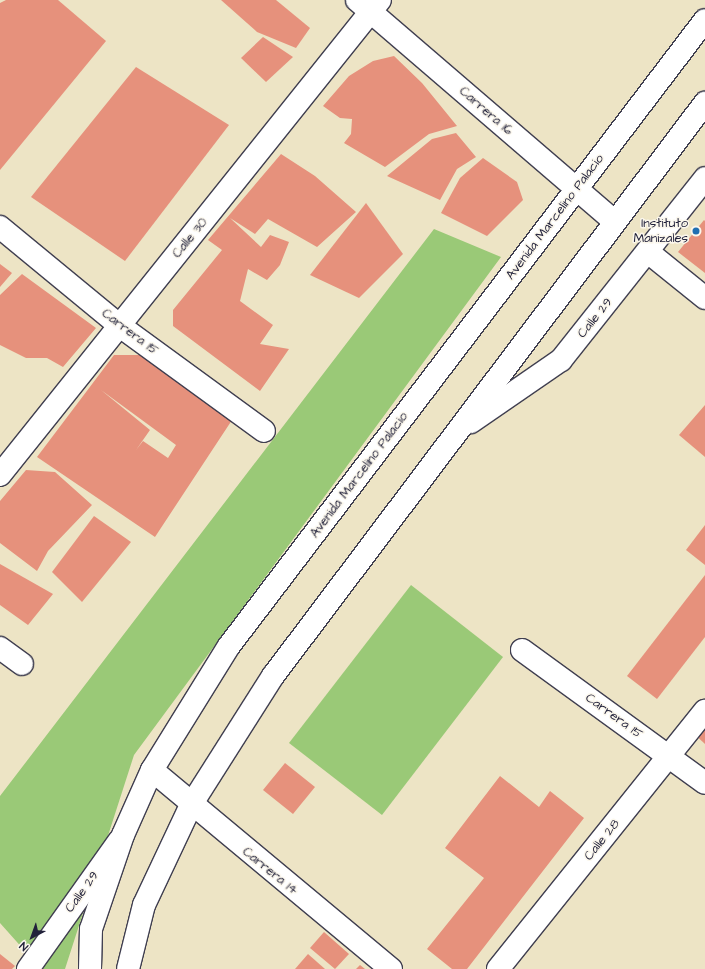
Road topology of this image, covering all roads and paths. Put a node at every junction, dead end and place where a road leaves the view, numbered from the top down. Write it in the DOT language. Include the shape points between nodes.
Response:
graph roads {
  1 [pos="369,4"];
  2 [pos="705,20"];
  3 [pos="705,103"];
  4 [pos="705,178"];
  5 [pos="577,189"];
  6 [pos="615,222"];
  7 [pos="0,227"];
  8 [pos="648,252"];
  9 [pos="705,298"];
  10 [pos="120,326"];
  11 [pos="458,430"];
  12 [pos="264,431"];
  13 [pos="0,475"];
  14 [pos="0,648"];
  15 [pos="522,650"];
  16 [pos="22,664"];
  17 [pos="705,712"];
  18 [pos="669,756"];
  19 [pos="152,770"];
  20 [pos="705,783"];
  21 [pos="191,805"];
  22 [pos="123,835"];
  23 [pos="28,969"];
  24 [pos="90,969"];
  25 [pos="128,969"];
  26 [pos="391,969"];
  27 [pos="498,969"];
  1 -- 5 [label="street, Carrera 16"];
  1 -- 10 [label="street, Calle 30"];
  2 -- 5 [label="street, Avenida Marcelino Palacio"];
  3 -- 6 [label="street"];
  4 -- 8 [label="street, Calle 29"];
  5 -- 6 [label="street, Carrera 16"];
  5 -- 19 [label="street, Avenida Marcelino Palacio" via="229,646"];
  6 -- 11 [label="street"];
  7 -- 10 [label="street, Carrera 15"];
  8 -- 9 [label="street"];
  8 -- 11 [label="street, Calle 29" via="561,360"];
  10 -- 12 [label="street, Carrera 15"];
  10 -- 13 [label="street, Calle 30"];
  11 -- 21 [label="street" via="273,676"];
  14 -- 16 [label="street"];
  15 -- 18 [label="street, Carrera 15"];
  17 -- 18 [label="street, Calle 28"];
  18 -- 20 [label="street, Carrera 15"];
  18 -- 27 [label="street, Calle 28"];
  19 -- 21 [label="street, Carrera 14"];
  19 -- 22 [label="street, Avenida Marcelino Palacio"];
  21 -- 25 [label="street" via="144,904"];
  21 -- 26 [label="street, Carrera 14"];
  22 -- 23 [label="street, Calle 29"];
  22 -- 24 [label="street, Avenida Marcelino Palacio" via="91,929"];
}
